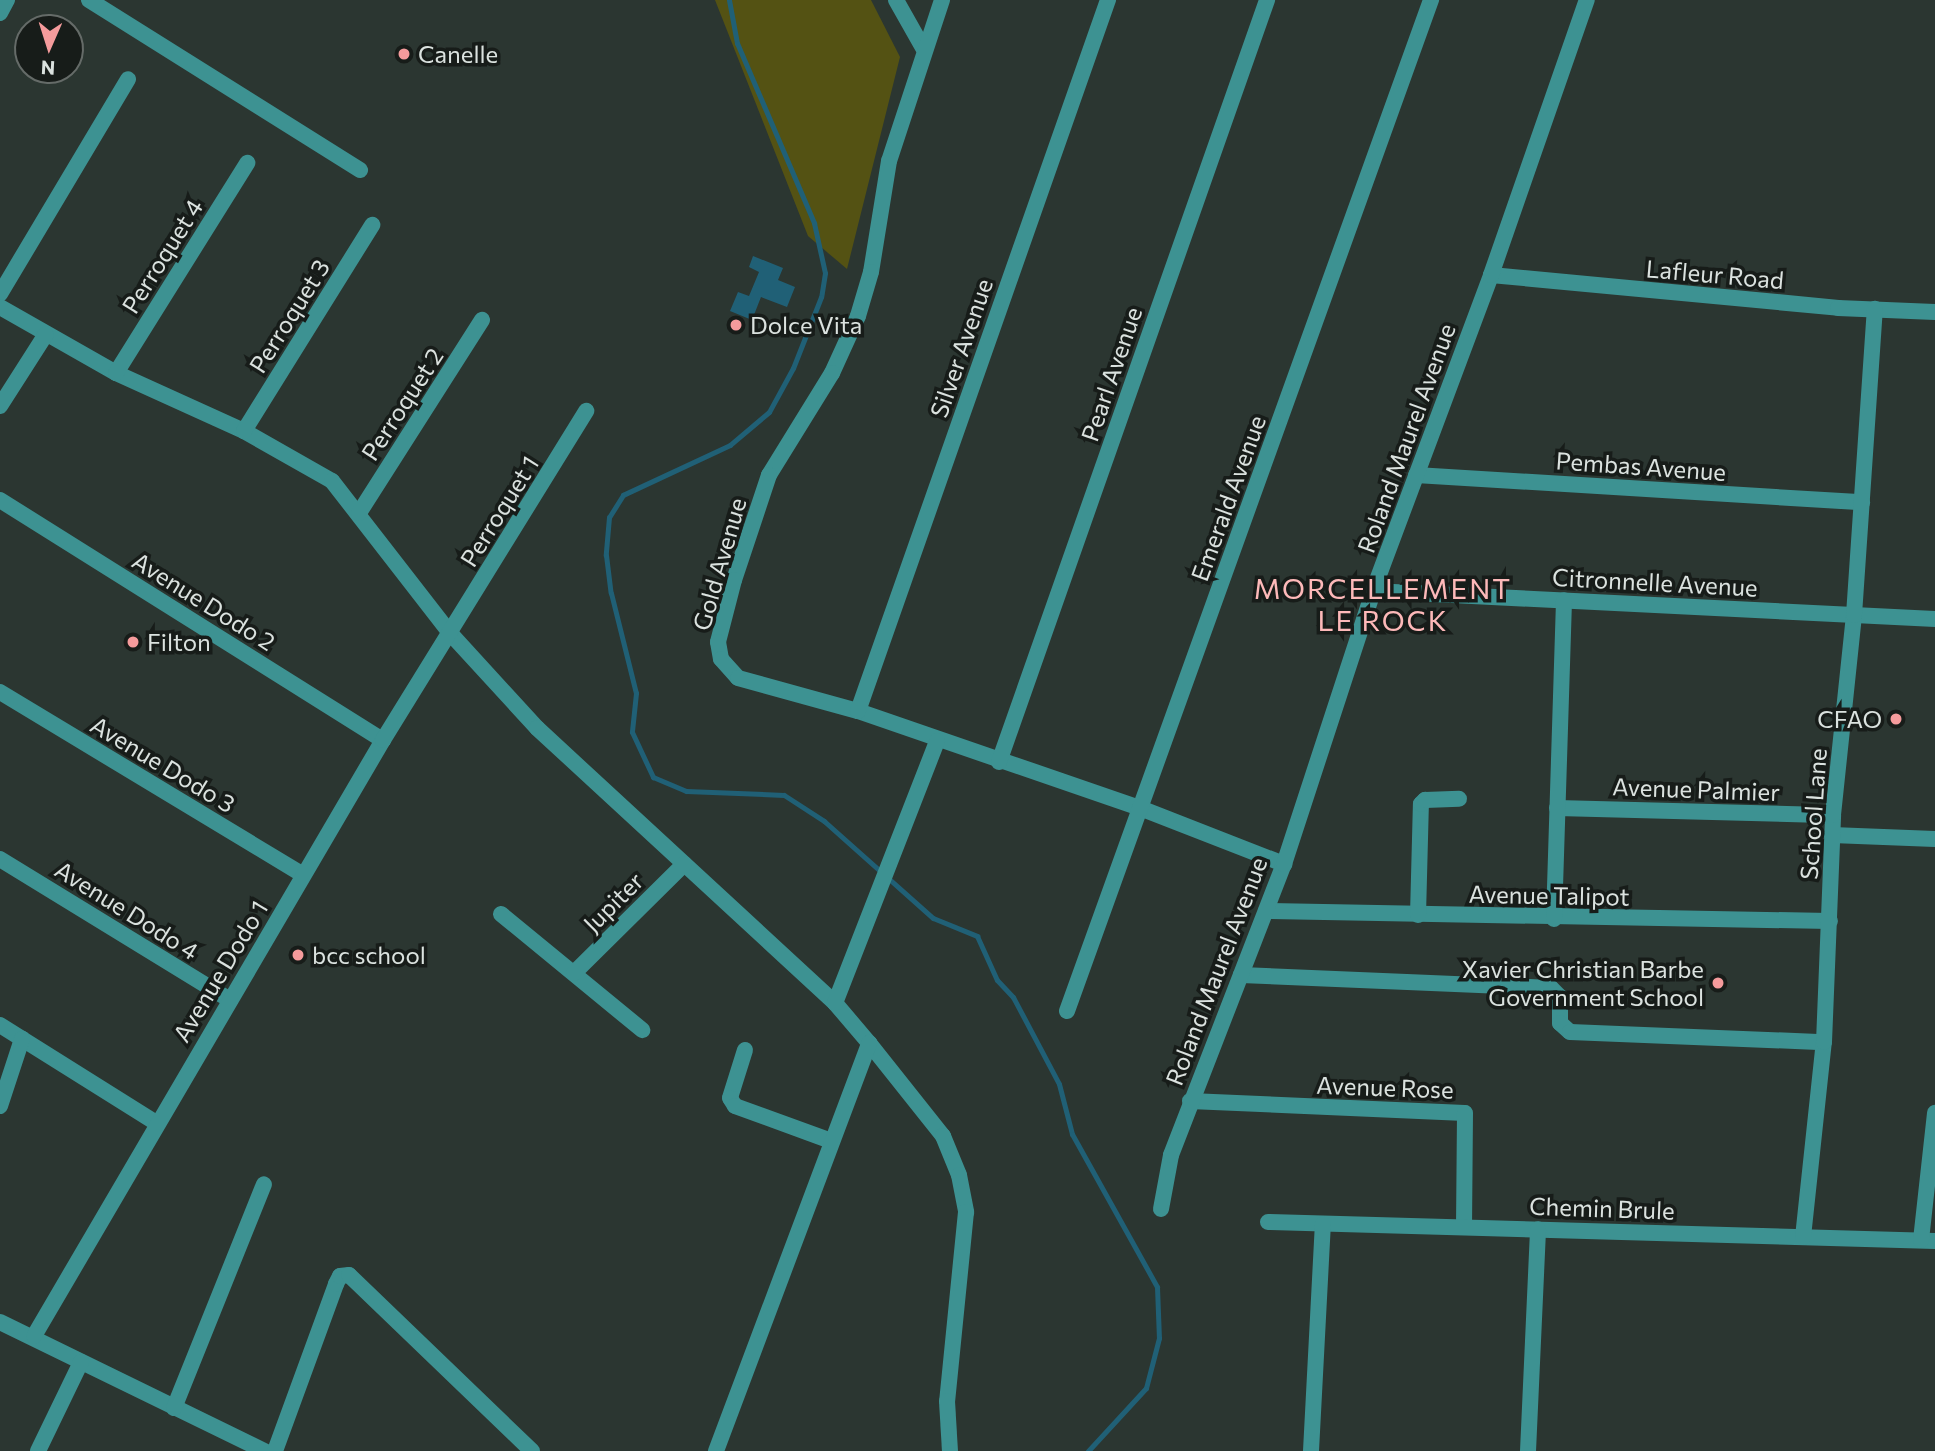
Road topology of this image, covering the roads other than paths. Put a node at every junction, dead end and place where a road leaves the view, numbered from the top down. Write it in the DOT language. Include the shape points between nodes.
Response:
graph roads {
  1 [pos="7,0"];
  2 [pos="89,0"];
  3 [pos="896,0"];
  4 [pos="942,0"];
  5 [pos="1108,0"];
  6 [pos="1267,0"];
  7 [pos="1431,0"];
  8 [pos="1587,0"];
  9 [pos="0,13"];
  10 [pos="923,48"];
  11 [pos="128,79"];
  12 [pos="247,163"];
  13 [pos="360,170"];
  14 [pos="372,225"];
  15 [pos="1491,275"];
  16 [pos="0,294"];
  17 [pos="0,307"];
  18 [pos="1875,309"];
  19 [pos="1935,312"];
  20 [pos="482,320"];
  21 [pos="46,334"];
  22 [pos="116,373"];
  23 [pos="0,406"];
  24 [pos="586,411"];
  25 [pos="244,431"];
  26 [pos="1416,475"];
  27 [pos="0,500"];
  28 [pos="1862,502"];
  29 [pos="359,513"];
  30 [pos="1373,591"];
  31 [pos="1564,600"];
  32 [pos="1854,615"];
  33 [pos="1935,620"];
  34 [pos="450,634"];
  35 [pos="0,692"];
  36 [pos="858,711"];
  37 [pos="383,740"];
  38 [pos="937,741"];
  39 [pos="999,762"];
  40 [pos="1459,799"];
  41 [pos="1140,808"];
  42 [pos="1557,808"];
  43 [pos="1833,815"];
  44 [pos="1832,835"];
  45 [pos="1935,839"];
  46 [pos="0,859"];
  47 [pos="684,864"];
  48 [pos="1283,864"];
  49 [pos="303,876"];
  50 [pos="1266,911"];
  51 [pos="501,914"];
  52 [pos="1418,915"];
  53 [pos="1554,919"];
  54 [pos="1830,921"];
  55 [pos="574,973"];
  56 [pos="1241,975"];
  57 [pos="230,1000"];
  58 [pos="835,1003"];
  59 [pos="1067,1011"];
  60 [pos="0,1025"];
  61 [pos="642,1030"];
  62 [pos="22,1039"];
  63 [pos="1824,1042"];
  64 [pos="869,1043"];
  65 [pos="745,1050"];
  66 [pos="3,1076"];
  67 [pos="1190,1101"];
  68 [pos="0,1106"];
  69 [pos="1935,1112"];
  70 [pos="156,1123"];
  71 [pos="831,1142"];
  72 [pos="264,1184"];
  73 [pos="1161,1209"];
  74 [pos="1268,1222"];
  75 [pos="1323,1224"];
  76 [pos="1464,1226"];
  77 [pos="1538,1228"];
  78 [pos="1803,1237"];
  79 [pos="1928,1240"];
  80 [pos="0,1322"];
  81 [pos="34,1336"];
  82 [pos="81,1362"];
  83 [pos="174,1408"];
  84 [pos="38,1451"];
  85 [pos="265,1451"];
  86 [pos="275,1451"];
  87 [pos="533,1451"];
  88 [pos="716,1451"];
  89 [pos="950,1451"];
  90 [pos="1311,1451"];
  91 [pos="1528,1451"];
  1 -- 9 [label="street"];
  2 -- 13 [label="street"];
  3 -- 10 [label="street"];
  4 -- 10 [label="street, Gold Avenue"];
  5 -- 36 [label="street, Silver Avenue"];
  6 -- 39 [label="street, Pearl Avenue"];
  7 -- 41 [label="street, Emerald Avenue"];
  8 -- 15 [label="street, Roland Maurel Avenue"];
  10 -- 36 [label="street, Gold Avenue" via="889,161 871,272 858,316 832,373 769,475 718,642 721,659 738,678"];
  11 -- 16 [label="street"];
  12 -- 22 [label="street, Perroquet 4"];
  14 -- 25 [label="street, Perroquet 3"];
  15 -- 18 [label="street, Lafleur Road"];
  15 -- 26 [label="street, Roland Maurel Avenue"];
  17 -- 21 [label="street"];
  18 -- 19 [label="street, Lafleur Road"];
  18 -- 28 [label="street, School Lane"];
  20 -- 29 [label="street, Perroquet 2"];
  21 -- 22 [label="street"];
  21 -- 23 [label="street"];
  22 -- 25 [label="street"];
  24 -- 34 [label="street, Perroquet 1"];
  25 -- 29 [label="street" via="332,481"];
  26 -- 28 [label="street, Pembas Avenue"];
  26 -- 30 [label="street, Roland Maurel Avenue"];
  27 -- 37 [label="street, Avenue Dodo 2"];
  28 -- 32 [label="street, School Lane"];
  29 -- 34 [label="street"];
  30 -- 31 [label="street, Citronnelle Avenue"];
  30 -- 48 [label="street, Roland Maurel Avenue"];
  31 -- 32 [label="street, Citronnelle Avenue"];
  31 -- 42 [label="street"];
  32 -- 33 [label="street, Citronnelle Avenue"];
  32 -- 43 [label="street, School Lane"];
  34 -- 37 [label="street, Avenue Dodo 1"];
  34 -- 47 [label="street" via="537,728"];
  35 -- 49 [label="street, Avenue Dodo 3"];
  36 -- 38 [label="street, Gold Avenue"];
  37 -- 49 [label="street, Avenue Dodo 1"];
  38 -- 39 [label="street, Gold Avenue"];
  38 -- 58 [label="street"];
  39 -- 41 [label="street, Gold Avenue"];
  40 -- 52 [label="street" via="1421,804"];
  41 -- 48 [label="street, Gold Avenue"];
  41 -- 59 [label="street, Emerald Avenue"];
  42 -- 43 [label="street, Avenue Palmier"];
  42 -- 53 [label="street"];
  43 -- 44 [label="street, School Lane"];
  44 -- 45 [label="street"];
  44 -- 54 [label="street, School Lane"];
  46 -- 57 [label="street, Avenue Dodo 4"];
  47 -- 55 [label="street, Jupiter"];
  47 -- 58 [label="street"];
  48 -- 50 [label="street, Roland Maurel Avenue"];
  49 -- 57 [label="street, Avenue Dodo 1"];
  50 -- 52 [label="street, Avenue Talipot"];
  50 -- 56 [label="street, Roland Maurel Avenue"];
  51 -- 55 [label="street"];
  52 -- 53 [label="street, Avenue Talipot"];
  53 -- 54 [label="street, Avenue Talipot"];
  54 -- 63 [label="street, School Lane"];
  55 -- 61 [label="street"];
  56 -- 63 [label="street" via="1550,988 1560,998 1560,1023 1570,1032"];
  56 -- 67 [label="street, Roland Maurel Avenue"];
  57 -- 70 [label="street, Avenue Dodo 1"];
  58 -- 64 [label="street"];
  60 -- 62 [label="street"];
  62 -- 66 [label="street"];
  62 -- 70 [label="street"];
  63 -- 78 [label="street, School Lane"];
  64 -- 71 [label="street"];
  64 -- 89 [label="street" via="943,1136 959,1175 966,1212 947,1401"];
  65 -- 71 [label="street" via="730,1098 735,1106"];
  66 -- 68 [label="street"];
  67 -- 73 [label="street, Roland Maurel Avenue" via="1171,1155"];
  67 -- 76 [label="street, Avenue Rose" via="1465,1113"];
  69 -- 79 [label="street"];
  70 -- 81 [label="street, Avenue Dodo 1"];
  71 -- 88 [label="street"];
  72 -- 83 [label="street"];
  74 -- 75 [label="street, Chemin Brule"];
  75 -- 76 [label="street, Chemin Brule"];
  75 -- 90 [label="street"];
  76 -- 77 [label="street, Chemin Brule"];
  77 -- 78 [label="street, Chemin Brule"];
  77 -- 91 [label="street"];
  78 -- 79 [label="street, Chemin Brule"];
  80 -- 81 [label="street"];
  81 -- 82 [label="street"];
  82 -- 83 [label="street"];
  82 -- 84 [label="street"];
  83 -- 85 [label="street"];
  86 -- 87 [label="street" via="336,1284 340,1276 349,1275"];
}
